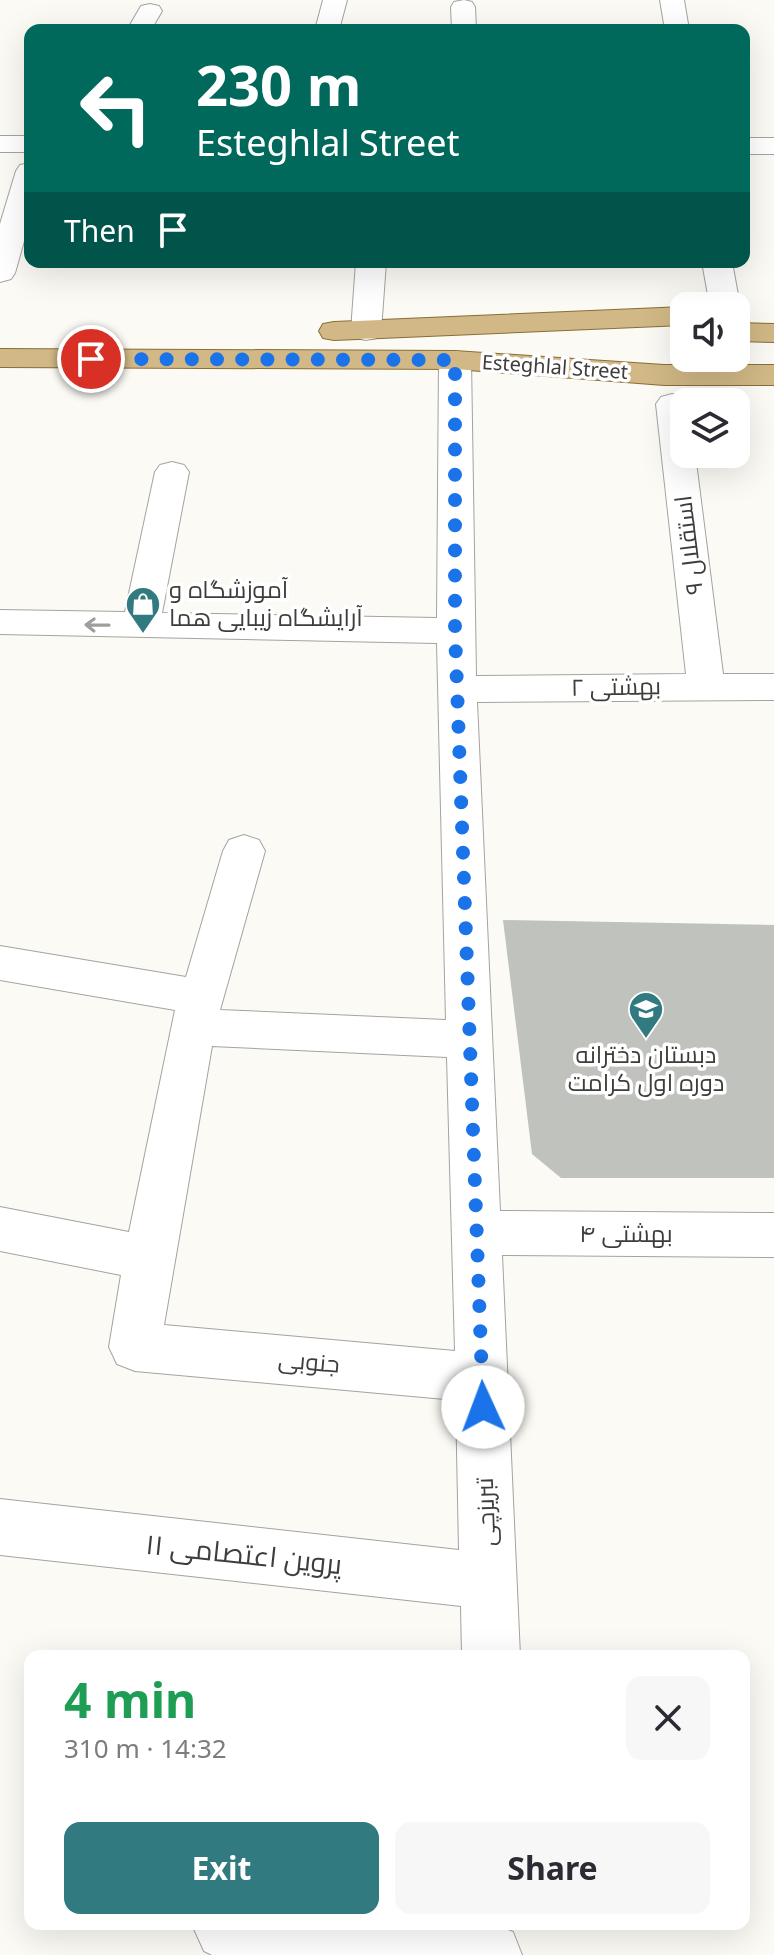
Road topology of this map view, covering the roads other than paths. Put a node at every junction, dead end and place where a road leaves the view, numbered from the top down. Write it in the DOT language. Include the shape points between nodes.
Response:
graph roads {
  1 [pos="335,0"];
  2 [pos="672,0"];
  3 [pos="329,24"];
  4 [pos="676,24"];
  5 [pos="0,144"];
  6 [pos="24,144"];
  7 [pos="750,146"];
  8 [pos="774,146"];
  9 [pos="24,191"];
  10 [pos="371,268"];
  11 [pos="718,268"];
  12 [pos="0,273"];
  13 [pos="722,292"];
  14 [pos="774,315"];
  15 [pos="750,316"];
  16 [pos="670,317"];
  17 [pos="0,331"];
  18 [pos="366,331"];
  19 [pos="670,332"];
  20 [pos="750,332"];
  21 [pos="774,333"];
  22 [pos="0,358"];
  23 [pos="774,359"];
  24 [pos="455,360"];
  25 [pos="774,375"];
  26 [pos="680,468"];
  27 [pos="172,472"];
  28 [pos="0,622"];
  29 [pos="141,626"];
  30 [pos="455,631"];
  31 [pos="706,686"];
  32 [pos="774,687"];
  33 [pos="458,689"];
  34 [pos="244,851"];
  35 [pos="0,963"];
  36 [pos="197,1012"];
  37 [pos="471,1040"];
  38 [pos="0,1229"];
  39 [pos="477,1233"];
  40 [pos="774,1235"];
  41 [pos="149,1258"];
  42 [pos="482,1378"];
  43 [pos="0,1527"];
  44 [pos="489,1581"];
  45 [pos="491,1650"];
  46 [pos="236,1930"];
  47 [pos="500,1930"];
  48 [pos="490,1955"];
  49 [pos="501,1955"];
  1 -- 3 [label="street"];
  2 -- 4 [label="street"];
  5 -- 6 [label="street"];
  7 -- 8 [label="street"];
  9 -- 12 [label="street"];
  10 -- 18 [label="street"];
  11 -- 13 [label="street"];
  14 -- 15 [label="main road"];
  16 -- 18 [label="main road, Esteghlal Street"];
  17 -- 18 [label="main road, Esteghlal Street"];
  18 -- 19 [label="main road"];
  20 -- 21 [label="main road"];
  22 -- 24 [label="main road, Esteghlal Street"];
  23 -- 24 [label="main road"];
  24 -- 25 [label="main road, Esteghlal Street" via="664,375"];
  24 -- 30 [label="street, تبریزچی"];
  26 -- 31 [label="street, استقلال ۹"];
  27 -- 29 [label="street"];
  29 -- 28 [label="street, one-way"];
  29 -- 30 [label="street"];
  30 -- 33 [label="street, تبریزچی"];
  31 -- 32 [label="street, بهشتی ۲"];
  31 -- 33 [label="street, بهشتی ۲"];
  33 -- 37 [label="street, تبریزچی"];
  34 -- 36 [label="street"];
  35 -- 36 [label="street"];
  36 -- 37 [label="street"];
  36 -- 41 [label="street"];
  37 -- 39 [label="street, تبریزچی"];
  38 -- 41 [label="street"];
  39 -- 40 [label="street, بهشتی ۴"];
  39 -- 42 [label="street, تبریزچی"];
  41 -- 42 [label="street, جنوبی" via="135,1347"];
  42 -- 44 [label="street, تبریزچی"];
  43 -- 44 [label="street, پروین اعتصامی ۱۱"];
  44 -- 45 [label="street, تبریزچی"];
  46 -- 48 [label="street"];
  47 -- 49 [label="street"];
}
